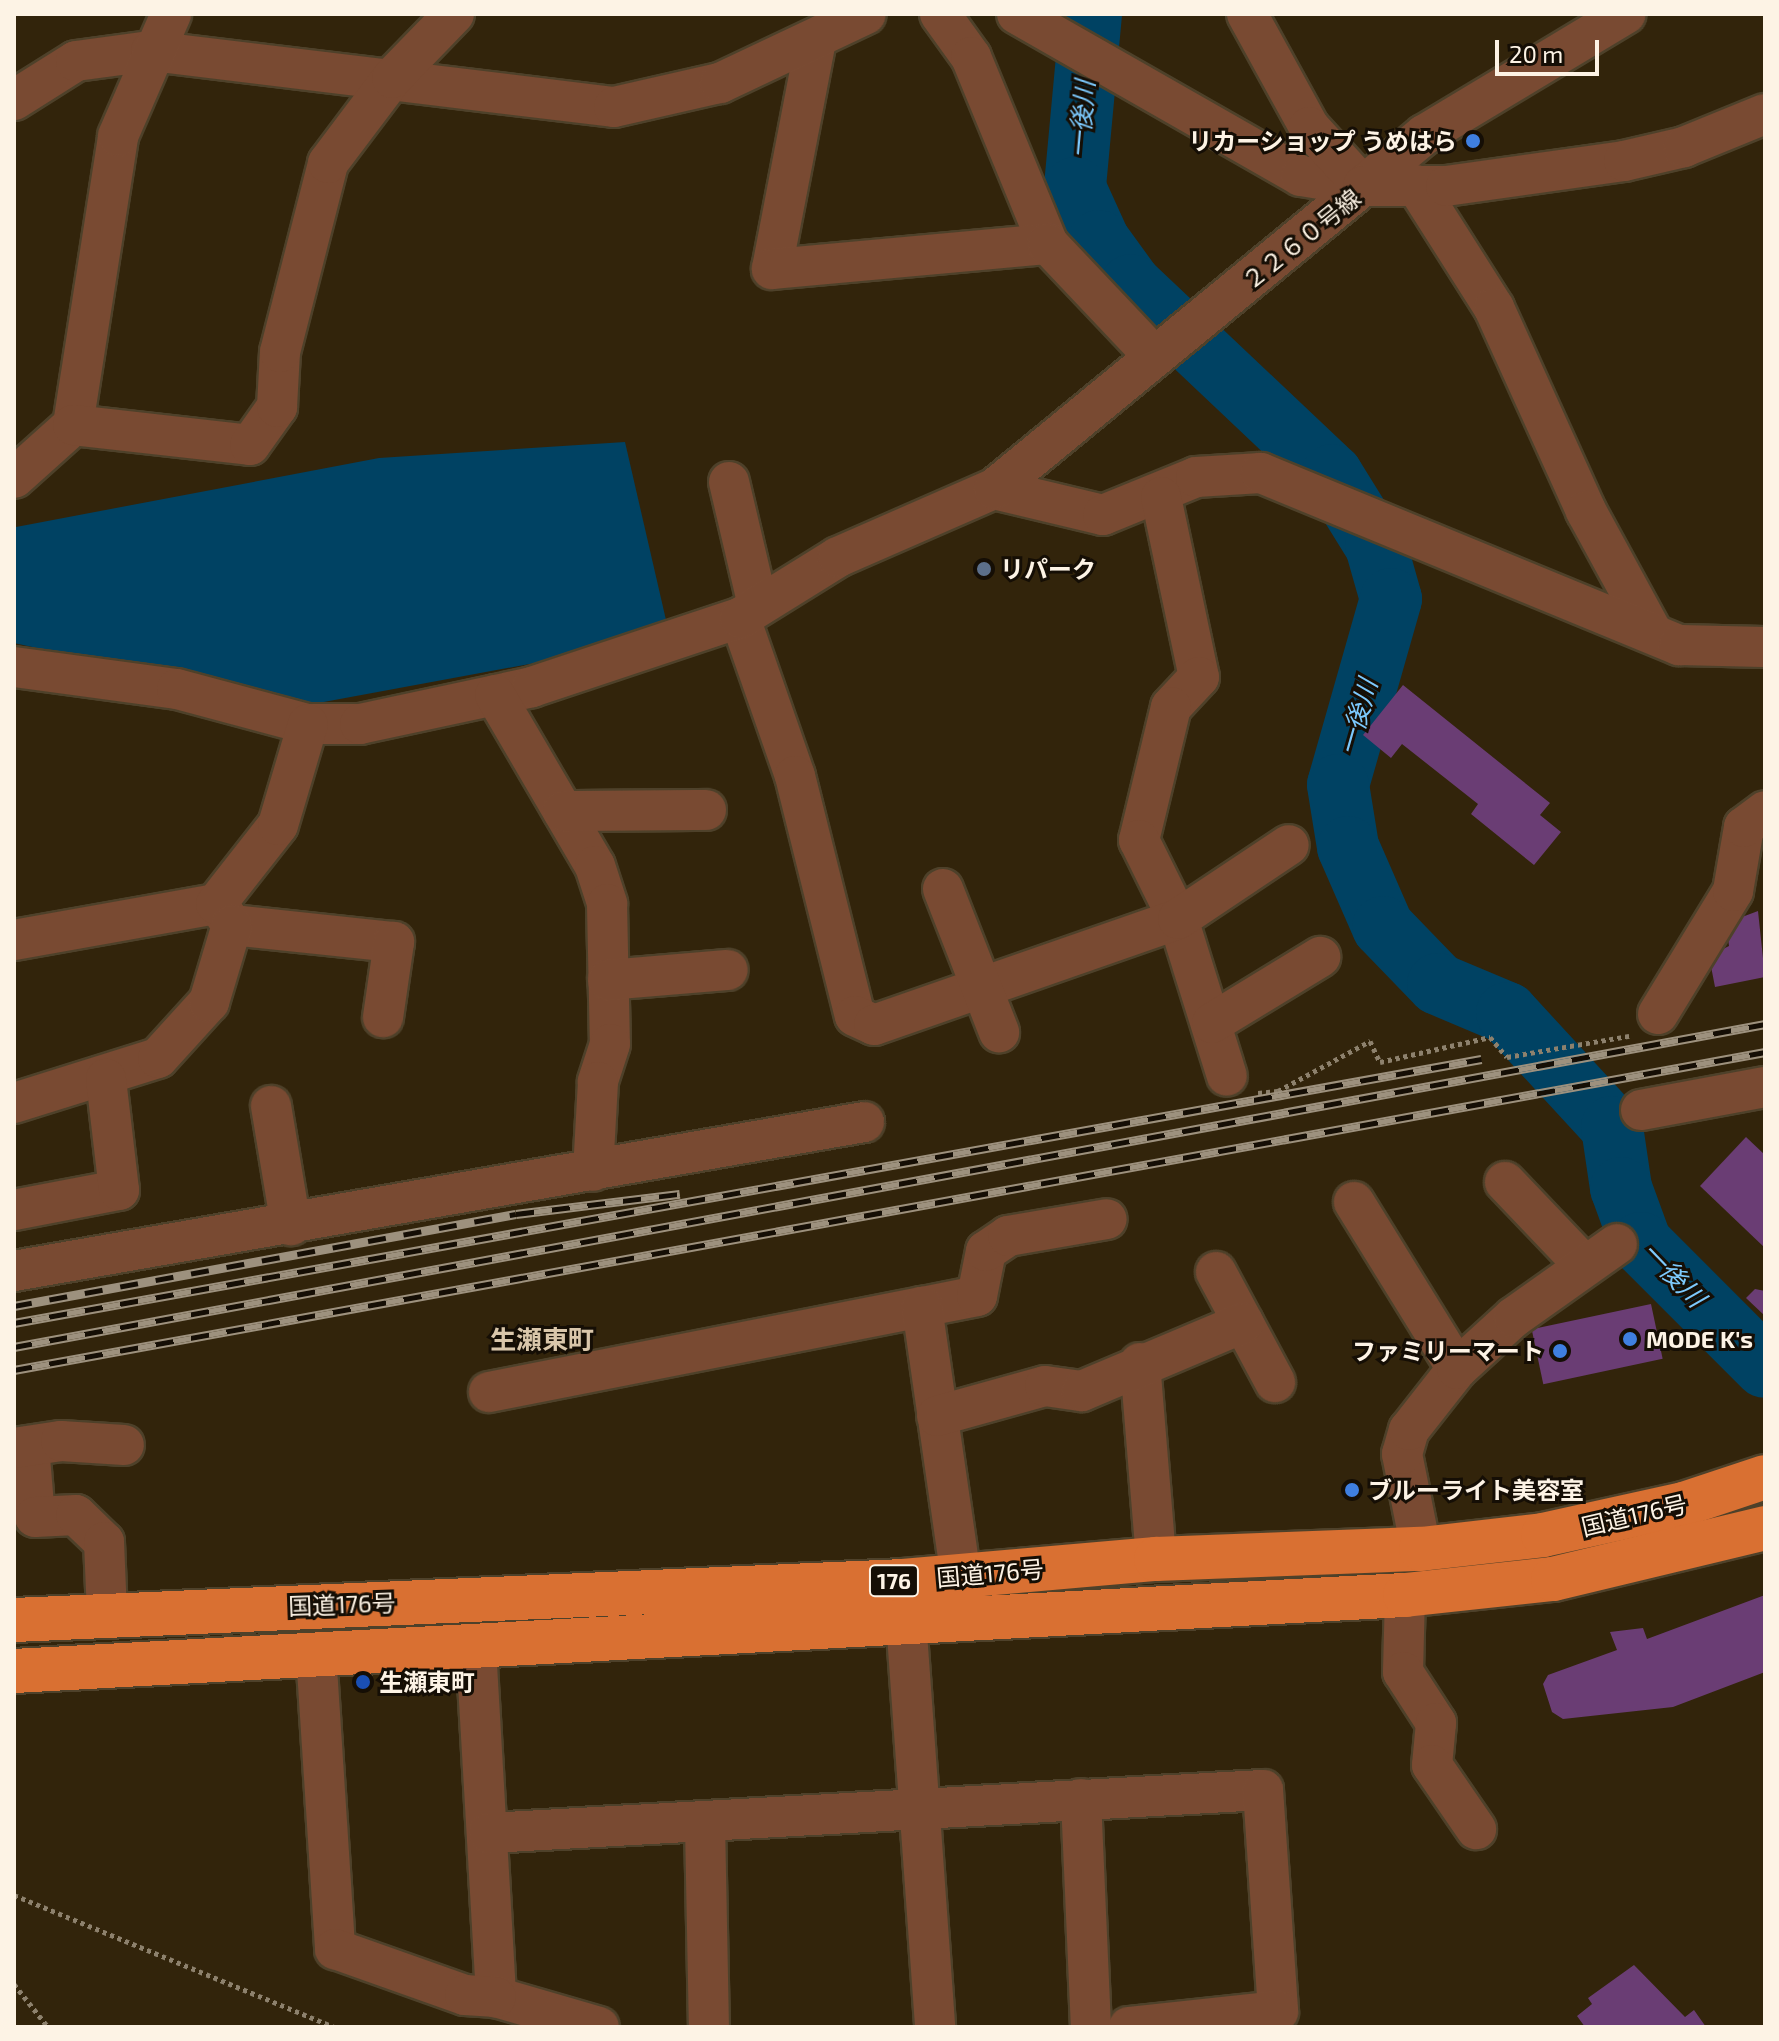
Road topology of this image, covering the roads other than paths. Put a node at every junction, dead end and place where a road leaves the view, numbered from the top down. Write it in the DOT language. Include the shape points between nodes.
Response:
graph roads {
  1 [pos="171,14"];
  2 [pos="454,14"];
  3 [pos="866,14"];
  4 [pos="940,14"];
  5 [pos="1017,14"];
  6 [pos="1247,14"];
  7 [pos="1625,14"];
  8 [pos="816,40"];
  9 [pos="151,51"];
  10 [pos="392,78"];
  11 [pos="14,100"];
  12 [pos="1765,114"];
  13 [pos="1416,185"];
  14 [pos="1363,186"];
  15 [pos="1048,244"];
  16 [pos="1170,342"];
  17 [pos="73,425"];
  18 [pos="14,478"];
  19 [pos="729,482"];
  20 [pos="994,489"];
  21 [pos="1161,497"];
  22 [pos="749,612"];
  23 [pos="1652,632"];
  24 [pos="1765,647"];
  25 [pos="14,667"];
  26 [pos="495,695"];
  27 [pos="308,724"];
  28 [pos="706,810"];
  29 [pos="563,811"];
  30 [pos="1765,811"];
  31 [pos="1289,845"];
  32 [pos="943,889"];
  33 [pos="224,914"];
  34 [pos="1178,919"];
  35 [pos="14,940"];
  36 [pos="1320,957"];
  37 [pos="728,970"];
  38 [pos="608,980"];
  39 [pos="977,989"];
  40 [pos="1658,1014"];
  41 [pos="383,1017"];
  42 [pos="1212,1023"];
  43 [pos="999,1032"];
  44 [pos="1227,1076"];
  45 [pos="106,1079"];
  46 [pos="1765,1087"];
  47 [pos="14,1103"];
  48 [pos="271,1106"];
  49 [pos="1641,1110"];
  50 [pos="864,1122"];
  51 [pos="593,1171"];
  52 [pos="1505,1182"];
  53 [pos="1354,1202"];
  54 [pos="14,1210"];
  55 [pos="1107,1219"];
  56 [pos="291,1225"];
  57 [pos="1617,1244"];
  58 [pos="1583,1264"];
  59 [pos="14,1271"];
  60 [pos="1216,1272"];
  61 [pos="922,1307"];
  62 [pos="1243,1323"];
  63 [pos="1140,1363"];
  64 [pos="1457,1369"];
  65 [pos="1275,1382"];
  66 [pos="489,1392"];
  67 [pos="937,1416"];
  68 [pos="124,1445"];
  69 [pos="22,1447"];
  70 [pos="1765,1477"];
  71 [pos="1765,1528"];
  72 [pos="1421,1549"];
  73 [pos="1156,1559"];
  74 [pos="962,1576"];
  75 [pos="903,1581"];
  76 [pos="1405,1595"];
  77 [pos="107,1615"];
  78 [pos="14,1620"];
  79 [pos="967,1620"];
  80 [pos="906,1627"];
  81 [pos="476,1648"];
  82 [pos="316,1653"];
  83 [pos="14,1671"];
  84 [pos="1081,1799"];
  85 [pos="917,1808"];
  86 [pos="705,1823"];
  87 [pos="1476,1829"];
  88 [pos="489,1833"];
  89 [pos="496,1997"];
  90 [pos="599,2027"];
  91 [pos="709,2027"];
  92 [pos="935,2027"];
  93 [pos="1091,2027"];
  94 [pos="1129,2027"];
  1 -- 9 [label="street"];
  2 -- 10 [label="street"];
  3 -- 8 [label="street"];
  4 -- 15 [label="street" via="971,57"];
  5 -- 14 [label="street" via="1301,176"];
  6 -- 14 [label="street" via="1309,127"];
  7 -- 14 [label="street" via="1424,135"];
  8 -- 10 [label="street" via="707,87 614,107"];
  8 -- 15 [label="street" via="772,269"];
  9 -- 10 [label="street"];
  9 -- 11 [label="street" via="76,61"];
  9 -- 17 [label="street" via="118,136"];
  10 -- 17 [label="street" via="328,163 280,352 277,407 250,445"];
  12 -- 13 [label="street, ２２６０号線" via="1684,147 1624,161"];
  13 -- 14 [label="street, ２２６０号線"];
  13 -- 23 [label="street" via="1494,308 1586,511"];
  14 -- 16 [label="street, ２２６０号線"];
  15 -- 16 [label="street"];
  16 -- 20 [label="street, ２２６０号線"];
  17 -- 18 [label="street"];
  19 -- 22 [label="street"];
  20 -- 21 [label="street" via="1103,515"];
  20 -- 22 [label="street, ２２６０号線" via="838,557"];
  21 -- 23 [label="street" via="1196,477 1239,470 1343,506"];
  21 -- 34 [label="street" via="1199,677 1171,707 1139,840"];
  22 -- 26 [label="street, ２２６０号線"];
  22 -- 39 [label="street" via="855,1016 874,1025"];
  23 -- 24 [label="street" via="1679,645"];
  25 -- 27 [label="street, ２２６０号線" via="177,689"];
  26 -- 27 [label="street, ２２６０号線" via="360,724"];
  26 -- 29 [label="street"];
  27 -- 33 [label="street" via="278,825"];
  28 -- 29 [label="street"];
  29 -- 38 [label="street" via="607,904"];
  30 -- 40 [label="street" via="1744,827 1733,891"];
  31 -- 34 [label="street"];
  32 -- 39 [label="street"];
  33 -- 35 [label="street"];
  33 -- 41 [label="street" via="394,942"];
  33 -- 45 [label="street" via="209,1002 192,1027 158,1058"];
  34 -- 39 [label="street"];
  34 -- 42 [label="street"];
  36 -- 42 [label="street"];
  37 -- 38 [label="street"];
  38 -- 51 [label="street" via="610,1044 598,1082"];
  39 -- 43 [label="street"];
  42 -- 44 [label="street"];
  45 -- 47 [label="street"];
  45 -- 54 [label="street" via="119,1190"];
  46 -- 49 [label="street"];
  48 -- 56 [label="street"];
  50 -- 51 [label="street"];
  51 -- 56 [label="street"];
  52 -- 58 [label="street"];
  53 -- 64 [label="street"];
  55 -- 61 [label="street" via="1008,1236 986,1251 977,1296"];
  56 -- 59 [label="street"];
  57 -- 58 [label="street"];
  58 -- 64 [label="street"];
  60 -- 62 [label="street"];
  61 -- 66 [label="street"];
  61 -- 67 [label="street"];
  62 -- 63 [label="street"];
  62 -- 65 [label="street"];
  63 -- 67 [label="street" via="1082,1391 1045,1386"];
  63 -- 73 [label="street"];
  64 -- 72 [label="street" via="1409,1430 1402,1454"];
  67 -- 74 [label="street"];
  68 -- 69 [label="street"];
  69 -- 77 [label="street" via="35,1517 76,1515 104,1542"];
  70 -- 72 [label="highway, 国道176号 / 176" via="1684,1504 1543,1535"];
  71 -- 76 [label="highway, 国道176号 / 176" via="1553,1579"];
  72 -- 73 [label="highway, 国道176号 / 176"];
  73 -- 74 [label="highway, 国道176号 / 176"];
  74 -- 75 [label="highway, 国道176号 / 176"];
  74 -- 79 [label="street"];
  75 -- 77 [label="highway, 国道176号 / 176"];
  75 -- 80 [label="street"];
  76 -- 79 [label="highway, 国道176号 / 176"];
  76 -- 87 [label="street" via="1403,1672 1436,1723 1432,1765"];
  77 -- 78 [label="highway, 国道176号 / 176"];
  79 -- 80 [label="highway, 国道176号 / 176"];
  80 -- 81 [label="highway, 国道176号 / 176"];
  80 -- 85 [label="street"];
  81 -- 82 [label="highway, 国道176号 / 176"];
  81 -- 88 [label="street"];
  82 -- 83 [label="highway, 国道176号 / 176"];
  82 -- 89 [label="street" via="335,1949 465,1995"];
  84 -- 85 [label="street"];
  84 -- 93 [label="street"];
  84 -- 94 [label="street" via="1263,1790 1278,2011"];
  85 -- 86 [label="street"];
  85 -- 92 [label="street"];
  86 -- 88 [label="street"];
  86 -- 91 [label="street"];
  88 -- 89 [label="street"];
  89 -- 90 [label="street"];
}
